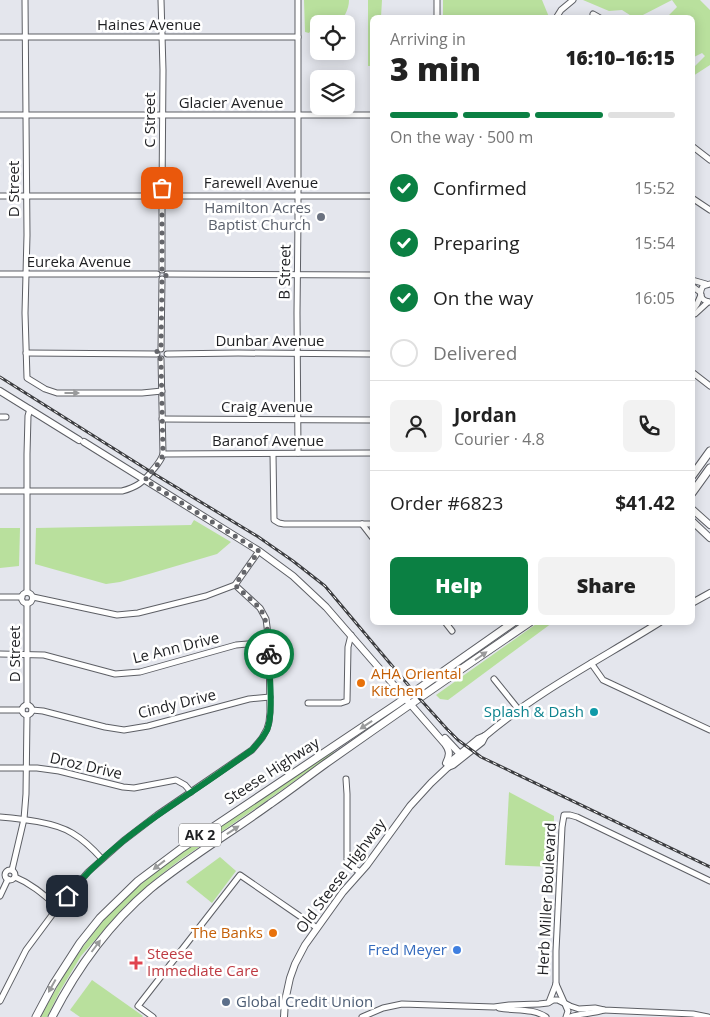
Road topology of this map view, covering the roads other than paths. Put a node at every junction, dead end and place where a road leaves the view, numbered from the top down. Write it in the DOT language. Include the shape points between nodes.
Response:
graph roads {
  1 [pos="25,0"];
  2 [pos="161,0"];
  3 [pos="298,0"];
  4 [pos="437,0"];
  5 [pos="573,0"];
  6 [pos="437,15"];
  7 [pos="558,15"];
  8 [pos="0,37"];
  9 [pos="26,37"];
  10 [pos="162,37"];
  11 [pos="298,37"];
  12 [pos="0,115"];
  13 [pos="26,115"];
  14 [pos="162,115"];
  15 [pos="298,115"];
  16 [pos="370,115"];
  17 [pos="695,148"];
  18 [pos="710,160"];
  19 [pos="298,195"];
  20 [pos="0,196"];
  21 [pos="26,196"];
  22 [pos="162,196"];
  23 [pos="370,196"];
  24 [pos="695,200"];
  25 [pos="710,210"];
  26 [pos="162,272"];
  27 [pos="0,274"];
  28 [pos="25,275"];
  29 [pos="297,275"];
  30 [pos="370,275"];
  31 [pos="695,281"];
  32 [pos="708,284"];
  33 [pos="695,289"];
  34 [pos="700,294"];
  35 [pos="709,302"];
  36 [pos="695,308"];
  37 [pos="695,314"];
  38 [pos="161,349"];
  39 [pos="26,353"];
  40 [pos="298,353"];
  41 [pos="166,354"];
  42 [pos="370,354"];
  43 [pos="159,357"];
  44 [pos="695,374"];
  45 [pos="710,386"];
  46 [pos="0,391"];
  47 [pos="162,391"];
  48 [pos="30,409"];
  49 [pos="298,419"];
  50 [pos="162,420"];
  51 [pos="370,420"];
  52 [pos="710,451"];
  53 [pos="163,454"];
  54 [pos="273,454"];
  55 [pos="298,454"];
  56 [pos="370,454"];
  57 [pos="710,468"];
  58 [pos="695,472"];
  59 [pos="145,480"];
  60 [pos="695,489"];
  61 [pos="0,491"];
  62 [pos="27,492"];
  63 [pos="695,512"];
  64 [pos="362,524"];
  65 [pos="370,524"];
  66 [pos="695,524"];
  67 [pos="710,525"];
  68 [pos="370,534"];
  69 [pos="710,538"];
  70 [pos="259,551"];
  71 [pos="235,585"];
  72 [pos="27,592"];
  73 [pos="710,593"];
  74 [pos="0,597"];
  75 [pos="33,597"];
  76 [pos="22,598"];
  77 [pos="695,601"];
  78 [pos="27,603"];
  79 [pos="447,625"];
  80 [pos="510,625"];
  81 [pos="526,625"];
  82 [pos="655,625"];
  83 [pos="452,631"];
  84 [pos="351,635"];
  85 [pos="269,642"];
  86 [pos="0,654"];
  87 [pos="27,654"];
  88 [pos="590,663"];
  89 [pos="494,679"];
  90 [pos="270,696"];
  91 [pos="406,698"];
  92 [pos="308,703"];
  93 [pos="27,704"];
  94 [pos="412,704"];
  95 [pos="0,710"];
  96 [pos="22,710"];
  97 [pos="32,710"];
  98 [pos="519,710"];
  99 [pos="27,715"];
  100 [pos="710,730"];
  101 [pos="435,732"];
  102 [pos="485,736"];
  103 [pos="459,753"];
  104 [pos="26,767"];
  105 [pos="449,767"];
  106 [pos="0,768"];
  107 [pos="346,779"];
  108 [pos="191,792"];
  109 [pos="0,817"];
  110 [pos="24,819"];
  111 [pos="102,859"];
  112 [pos="12,870"];
  113 [pos="3,872"];
  114 [pos="360,872"];
  115 [pos="15,876"];
  116 [pos="8,879"];
  117 [pos="710,881"];
  118 [pos="0,896"];
  119 [pos="58,907"];
  120 [pos="317,928"];
  121 [pos="556,984"];
  122 [pos="0,1001"];
  123 [pos="548,1003"];
  124 [pos="565,1003"];
  125 [pos="494,1007"];
  126 [pos="604,1010"];
  127 [pos="693,1016"];
  128 [pos="36,1017"];
  129 [pos="52,1017"];
  130 [pos="153,1017"];
  131 [pos="284,1017"];
  132 [pos="362,1017"];
  133 [pos="547,1017"];
  134 [pos="566,1017"];
  135 [pos="570,1017"];
  136 [pos="708,1017"];
  1 -- 9 [label="street, D Street"];
  2 -- 10 [label="street, C Street"];
  3 -- 11 [label="street, B Street"];
  4 -- 6 [label="street"];
  5 -- 7 [label="street"];
  8 -- 9 [label="street, Haines Avenue"];
  9 -- 10 [label="street, Haines Avenue"];
  9 -- 13 [label="street, D Street"];
  10 -- 11 [label="street, Haines Avenue"];
  10 -- 14 [label="street, C Street"];
  11 -- 15 [label="street, B Street"];
  12 -- 13 [label="street, Glacier Avenue"];
  13 -- 14 [label="street, Glacier Avenue"];
  13 -- 21 [label="street, D Street"];
  14 -- 15 [label="street, Glacier Avenue"];
  14 -- 22 [label="street, C Street"];
  15 -- 16 [label="street, Glacier Avenue"];
  15 -- 19 [label="street, B Street"];
  17 -- 18 [label="street"];
  19 -- 22 [label="street, Farewell Avenue"];
  19 -- 23 [label="street, Farewell Avenue"];
  19 -- 29 [label="street, B Street"];
  20 -- 21 [label="street, Farewell Avenue"];
  21 -- 22 [label="street, Farewell Avenue"];
  21 -- 28 [label="street, D Street"];
  22 -- 26 [label="street, C Street"];
  24 -- 25 [label="street"];
  26 -- 28 [label="street, Eureka Avenue"];
  26 -- 29 [label="street, Eureka Avenue"];
  26 -- 38 [label="street" via="158,277 162,279"];
  27 -- 28 [label="street, Eureka Avenue"];
  28 -- 39 [label="street, D Street"];
  29 -- 30 [label="street, Eureka Avenue"];
  29 -- 40 [label="street, B Street"];
  31 -- 32 [label="street"];
  32 -- 34 [label="street" via="703,286"];
  33 -- 34 [label="street"];
  34 -- 35 [label="street"];
  34 -- 36 [label="street"];
  35 -- 37 [label="street"];
  38 -- 41 [label="street"];
  38 -- 43 [label="street" via="157,351"];
  39 -- 43 [label="street"];
  39 -- 47 [label="street, D Street, one-way" via="27,378 57,393"];
  40 -- 41 [label="street, Dunbar Avenue"];
  40 -- 42 [label="street, Dunbar Avenue"];
  40 -- 49 [label="street, B Street"];
  41 -- 43 [label="street" via="164,358"];
  43 -- 47 [label="street"];
  44 -- 45 [label="street"];
  46 -- 48 [label="main road"];
  47 -- 50 [label="street"];
  48 -- 59 [label="main road"];
  48 -- 62 [label="street"];
  49 -- 50 [label="street, Craig Avenue"];
  49 -- 51 [label="street, Craig Avenue"];
  49 -- 55 [label="street, B Street"];
  50 -- 53 [label="street"];
  52 -- 58 [label="highway"];
  53 -- 54 [label="street, Baranof Avenue"];
  53 -- 59 [label="street"];
  54 -- 55 [label="street, Baranof Avenue"];
  54 -- 64 [label="street" via="274,520 284,524"];
  55 -- 56 [label="street, Baranof Avenue"];
  57 -- 60 [label="highway"];
  59 -- 62 [label="street" via="122,491"];
  59 -- 70 [label="main road"];
  61 -- 62 [label="street"];
  62 -- 72 [label="street"];
  63 -- 67 [label="main road"];
  64 -- 65 [label="street"];
  64 -- 68 [label="street"];
  66 -- 69 [label="main road"];
  70 -- 71 [label="street"];
  70 -- 84 [label="main road" via="308,589"];
  71 -- 75 [label="street" via="206,596 117,615"];
  71 -- 85 [label="street" via="260,608 266,619"];
  72 -- 75 [label="street"];
  72 -- 76 [label="street"];
  73 -- 77 [label="main road"];
  74 -- 76 [label="street"];
  75 -- 78 [label="street"];
  76 -- 78 [label="street"];
  78 -- 87 [label="street, D Street"];
  79 -- 83 [label="street"];
  80 -- 91 [label="highway, Steese Highway / AK 2"];
  94 -- 81 [label="highway, Steese Highway / AK 2, one-way"];
  82 -- 88 [label="main road, Old Steese Highway"];
  84 -- 91 [label="main road"];
  84 -- 92 [label="street" via="347,701"];
  85 -- 87 [label="street, Le Ann Drive" via="236,645 140,672 115,674 44,655"];
  85 -- 90 [label="street"];
  86 -- 87 [label="street, Le Ann Drive"];
  87 -- 93 [label="street, D Street"];
  88 -- 98 [label="main road, Old Steese Highway"];
  88 -- 100 [label="street" via="604,680"];
  89 -- 98 [label="street"];
  90 -- 97 [label="street, Cindy Drive" via="124,730"];
  90 -- 108 [label="street" via="269,722 262,738 252,750"];
  91 -- 94 [label="main road"];
  91 -- 128 [label="highway, Steese Highway / AK 2, one-way" via="211,828 138,881 80,943"];
  93 -- 96 [label="street"];
  93 -- 97 [label="street"];
  94 -- 101 [label="main road"];
  129 -- 94 [label="highway, Steese Highway / AK 2, one-way" via="98,942 150,890"];
  95 -- 96 [label="street"];
  96 -- 99 [label="street"];
  97 -- 99 [label="street"];
  98 -- 102 [label="main road, Old Steese Highway"];
  99 -- 104 [label="street"];
  101 -- 103 [label="main road" via="442,734"];
  101 -- 105 [label="main road" via="449,749 446,764"];
  102 -- 103 [label="main road, Old Steese Highway"];
  102 -- 105 [label="main road, Old Steese Highway" via="482,742"];
  103 -- 105 [label="main road"];
  104 -- 106 [label="street, Droz Drive"];
  104 -- 108 [label="street, Droz Drive" via="134,788 176,780"];
  104 -- 110 [label="street"];
  105 -- 114 [label="main road, Old Steese Highway" via="410,806"];
  107 -- 114 [label="street" via="347,861"];
  108 -- 111 [label="street"];
  109 -- 110 [label="street"];
  110 -- 111 [label="street" via="71,832"];
  110 -- 112 [label="street"];
  111 -- 119 [label="street"];
  112 -- 113 [label="street"];
  112 -- 115 [label="street"];
  113 -- 116 [label="street"];
  114 -- 120 [label="main road, Old Steese Highway"];
  115 -- 116 [label="street"];
  115 -- 119 [label="street" via="28,882"];
  116 -- 118 [label="street"];
  117 -- 121 [label="street, Herb Miller Boulevard" via="577,818 564,816"];
  119 -- 122 [label="street" via="26,950"];
  120 -- 130 [label="street" via="240,875 138,1006"];
  120 -- 131 [label="main road, Old Steese Highway" via="293,971"];
  121 -- 123 [label="street, Herb Miller Boulevard"];
  121 -- 124 [label="street, Herb Miller Boulevard"];
  123 -- 124 [label="street" via="561,1000"];
  123 -- 125 [label="street"];
  123 -- 133 [label="street, Herb Miller Boulevard"];
  124 -- 126 [label="street" via="579,1009"];
  124 -- 134 [label="street, Herb Miller Boulevard"];
  125 -- 132 [label="street" via="402,1004"];
  125 -- 133 [label="street" via="538,1012"];
  126 -- 127 [label="street"];
  126 -- 135 [label="street"];
  127 -- 136 [label="street"];
}
